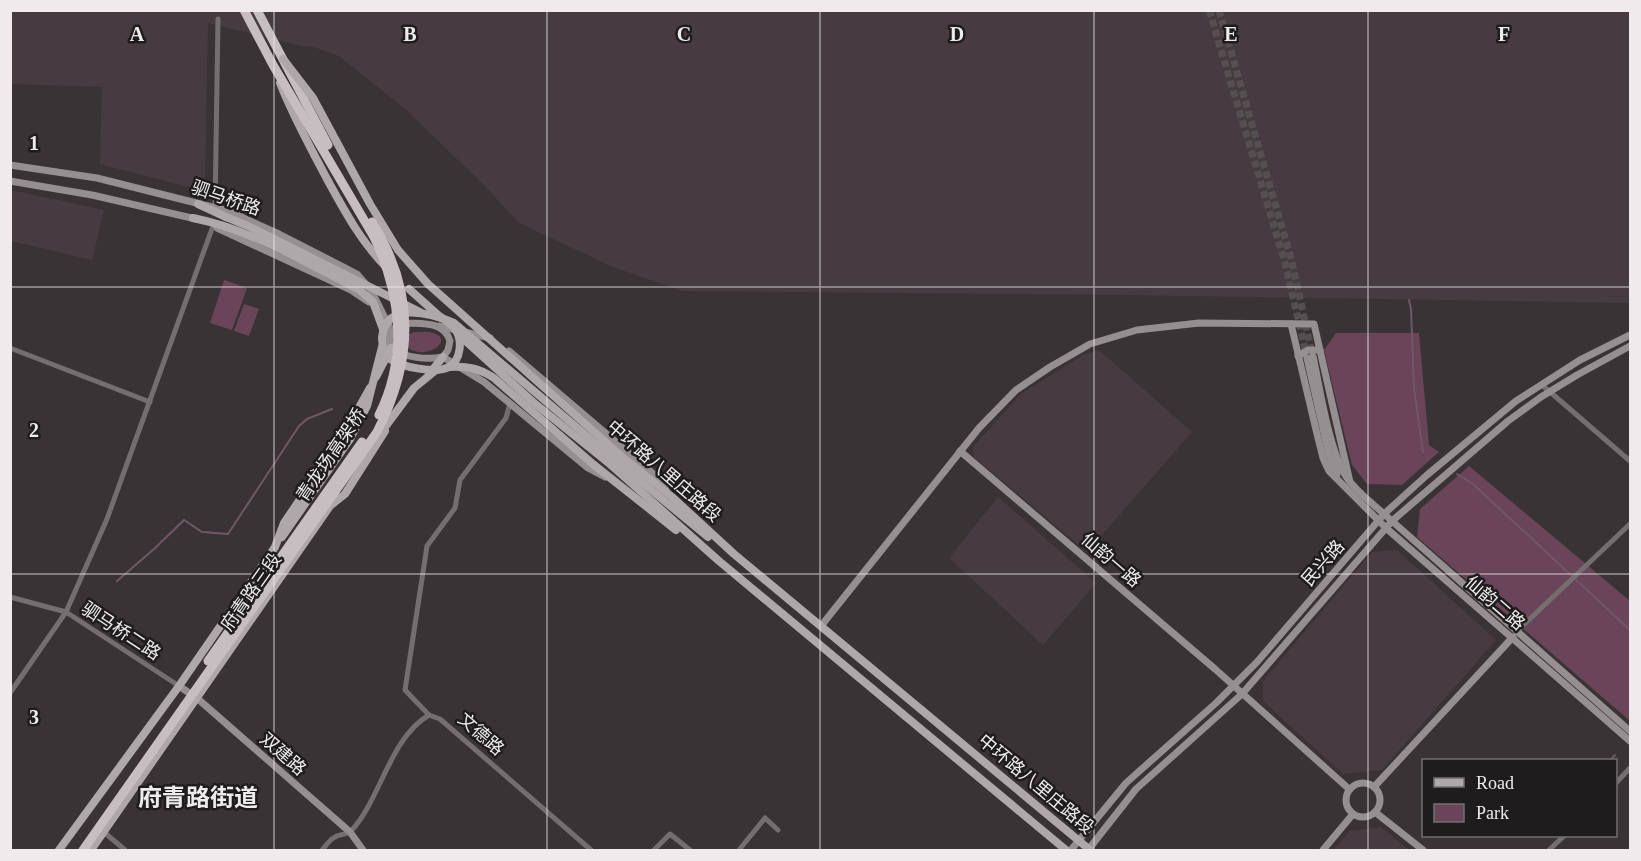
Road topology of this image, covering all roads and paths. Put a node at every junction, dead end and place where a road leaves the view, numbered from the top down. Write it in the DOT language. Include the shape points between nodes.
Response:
graph roads {
  1 [pos="244,10"];
  2 [pos="257,10"];
  3 [pos="218,19"];
  4 [pos="283,58"];
  5 [pos="273,65"];
  6 [pos="10,165"];
  7 [pos="10,181"];
  8 [pos="198,204"];
  9 [pos="215,208"];
  10 [pos="194,218"];
  11 [pos="220,222"];
  12 [pos="423,313"];
  13 [pos="440,322"];
  14 [pos="1291,324"];
  15 [pos="388,330"];
  16 [pos="1630,335"];
  17 [pos="388,345"];
  18 [pos="1630,346"];
  19 [pos="10,348"];
  20 [pos="1320,351"];
  21 [pos="1298,356"];
  22 [pos="443,357"];
  23 [pos="449,367"];
  24 [pos="436,370"];
  25 [pos="1542,385"];
  26 [pos="1550,392"];
  27 [pos="150,402"];
  28 [pos="510,403"];
  29 [pos="960,451"];
  30 [pos="615,460"];
  31 [pos="1630,461"];
  32 [pos="1350,482"];
  33 [pos="618,484"];
  34 [pos="1342,485"];
  35 [pos="672,497"];
  36 [pos="330,506"];
  37 [pos="1381,518"];
  38 [pos="1392,521"];
  39 [pos="1630,524"];
  40 [pos="1386,528"];
  41 [pos="275,547"];
  42 [pos="734,554"];
  43 [pos="719,561"];
  44 [pos="10,597"];
  45 [pos="66,612"];
  46 [pos="821,626"];
  47 [pos="1517,631"];
  48 [pos="1512,638"];
  49 [pos="179,686"];
  50 [pos="1233,686"];
  51 [pos="10,693"];
  52 [pos="1242,694"];
  53 [pos="198,699"];
  54 [pos="429,715"];
  55 [pos="1630,731"];
  56 [pos="1630,741"];
  57 [pos="1630,768"];
  58 [pos="1617,782"];
  59 [pos="1374,787"];
  60 [pos="1349,789"];
  61 [pos="1375,812"];
  62 [pos="1353,814"];
  63 [pos="778,830"];
  64 [pos="350,832"];
  65 [pos="105,833"];
  66 [pos="1563,837"];
  67 [pos="1079,841"];
  68 [pos="59,850"];
  69 [pos="76,850"];
  70 [pos="83,850"];
  71 [pos="91,850"];
  72 [pos="124,850"];
  73 [pos="322,850"];
  74 [pos="363,850"];
  75 [pos="591,850"];
  76 [pos="654,850"];
  77 [pos="690,850"];
  78 [pos="739,850"];
  79 [pos="1066,850"];
  80 [pos="1071,850"];
  81 [pos="1089,850"];
  82 [pos="1323,850"];
  83 [pos="1423,850"];
  84 [pos="1549,850"];
  1 -- 5 [label="highway, 青龙场高架桥"];
  2 -- 4 [label="highway, 青龙场高架桥"];
  3 -- 9 [label="street"];
  4 -- 30 [label="main road, 中环路八里庄路段, bridge" via="313,98 381,224 410,266"];
  4 -- 70 [label="highway, 青龙场高架桥, bridge" via="305,105 393,261 405,317 399,378 377,432"];
  5 -- 30 [label="main road, 中环路八里庄路段, bridge" via="300,130 346,215 379,260 482,357"];
  5 -- 69 [label="highway, 青龙场高架桥, bridge" via="367,224 388,269 397,306 395,369 372,429"];
  6 -- 8 [label="street, 驷马桥路" via="97,178"];
  7 -- 10 [label="street, 驷马桥路"];
  8 -- 9 [label="street, 驷马桥路"];
  8 -- 11 [label="main road"];
  9 -- 15 [label="street, 驷马桥路" via="279,234 357,274 371,290"];
  10 -- 11 [label="main road"];
  11 -- 12 [label="main road, bridge" via="257,231"];
  11 -- 15 [label="main road" via="368,295"];
  11 -- 17 [label="street, 驷马桥路" via="368,302"];
  11 -- 27 [label="street"];
  12 -- 13 [label="main road, bridge"];
  12 -- 15 [label="main road, bridge" via="400,314 388,320"];
  13 -- 15 [label="street" via="406,323"];
  13 -- 22 [label="street" via="450,341"];
  13 -- 23 [label="main road, bridge" via="457,332 460,343 457,358"];
  13 -- 30 [label="main road, bridge" via="458,325"];
  13 -- 35 [label="street" via="496,340 657,477"];
  14 -- 20 [label="street" via="1314,324"];
  14 -- 21 [label="street, 仙韵二路"];
  14 -- 29 [label="street" via="1189,324 1137,330 1090,344 1016,390"];
  15 -- 17 [label="main road, bridge"];
  16 -- 25 [label="street, 民兴路"];
  17 -- 22 [label="street" via="407,356"];
  17 -- 24 [label="main road, bridge" via="388,357 406,366"];
  17 -- 41 [label="main road, 府青路三段" via="343,436 284,523"];
  17 -- 41 [label="main road, bridge" via="367,406 350,439"];
  18 -- 26 [label="street, 民兴路"];
  19 -- 27 [label="street"];
  20 -- 21 [label="street" via="1308,350"];
  20 -- 32 [label="street"];
  21 -- 34 [label="street, 仙韵二路" via="1323,458"];
  22 -- 28 [label="street"];
  22 -- 36 [label="main road, 府青路三段" via="390,422 345,494"];
  23 -- 24 [label="main road, bridge"];
  23 -- 33 [label="main road, bridge" via="473,368 494,378"];
  24 -- 36 [label="main road, bridge" via="405,399"];
  25 -- 26 [label="street"];
  25 -- 37 [label="street, 民兴路" via="1516,401"];
  26 -- 31 [label="street"];
  26 -- 38 [label="street, 民兴路" via="1508,421"];
  27 -- 45 [label="street" via="107,519"];
  28 -- 33 [label="street" via="588,468"];
  28 -- 54 [label="street" via="506,418 460,480 454,508 427,546 405,690"];
  29 -- 46 [label="street"];
  29 -- 50 [label="street, 仙韵一路"];
  30 -- 35 [label="main road, 中环路八里庄路段"];
  30 -- 42 [label="main road"];
  30 -- 43 [label="main road, 中环路八里庄路段"];
  32 -- 34 [label="street, 仙韵二路" via="1335,451 1310,357 1329,455"];
  32 -- 37 [label="street, 仙韵二路"];
  33 -- 43 [label="main road"];
  34 -- 37 [label="street, 仙韵二路"];
  35 -- 42 [label="main road, 中环路八里庄路段"];
  36 -- 53 [label="main road, 府青路三段"];
  37 -- 38 [label="street, 仙韵二路"];
  37 -- 40 [label="street, 仙韵二路"];
  37 -- 50 [label="street, 民兴路"];
  38 -- 40 [label="street, 民兴路"];
  38 -- 47 [label="street, 仙韵二路"];
  39 -- 47 [label="street"];
  40 -- 48 [label="street, 仙韵二路"];
  40 -- 52 [label="street, 民兴路"];
  41 -- 49 [label="main road, 府青路三段"];
  42 -- 46 [label="main road, 中环路八里庄路段"];
  43 -- 79 [label="main road, 中环路八里庄路段"];
  44 -- 45 [label="street, 驷马桥二路"];
  45 -- 49 [label="street, 驷马桥二路"];
  45 -- 51 [label="street"];
  46 -- 67 [label="main road, 中环路八里庄路段"];
  47 -- 48 [label="street"];
  47 -- 55 [label="street, 仙韵二路"];
  48 -- 56 [label="street, 仙韵二路"];
  48 -- 59 [label="street"];
  49 -- 53 [label="street, 双建路"];
  49 -- 68 [label="main road, 府青路三段"];
  50 -- 52 [label="street, 仙韵一路"];
  50 -- 67 [label="street, 民兴路" via="1126,783"];
  52 -- 60 [label="street, 仙韵一路"];
  52 -- 81 [label="street, 民兴路" via="1136,789"];
  53 -- 64 [label="street, 双建路"];
  53 -- 65 [label="main road, 府青路三段"];
  54 -- 64 [label="street, 文德路" via="417,722 406,737"];
  54 -- 75 [label="street, 文德路" via="440,719"];
  57 -- 58 [label="street"];
  59 -- 60 [label="street" via="1358,783"];
  59 -- 61 [label="street" via="1380,801"];
  60 -- 62 [label="street" via="1345,799"];
  61 -- 62 [label="street" via="1364,817"];
  61 -- 83 [label="street"];
  62 -- 82 [label="street"];
  63 -- 78 [label="street" via="765,818"];
  64 -- 73 [label="street" via="333,837"];
  64 -- 74 [label="street, 双建路"];
  65 -- 71 [label="main road, 府青路三段"];
  65 -- 72 [label="street"];
  66 -- 84 [label="street"];
  67 -- 80 [label="street, 民兴路"];
  67 -- 81 [label="main road, 中环路八里庄路段"];
  76 -- 77 [label="street" via="670,834"];
}
